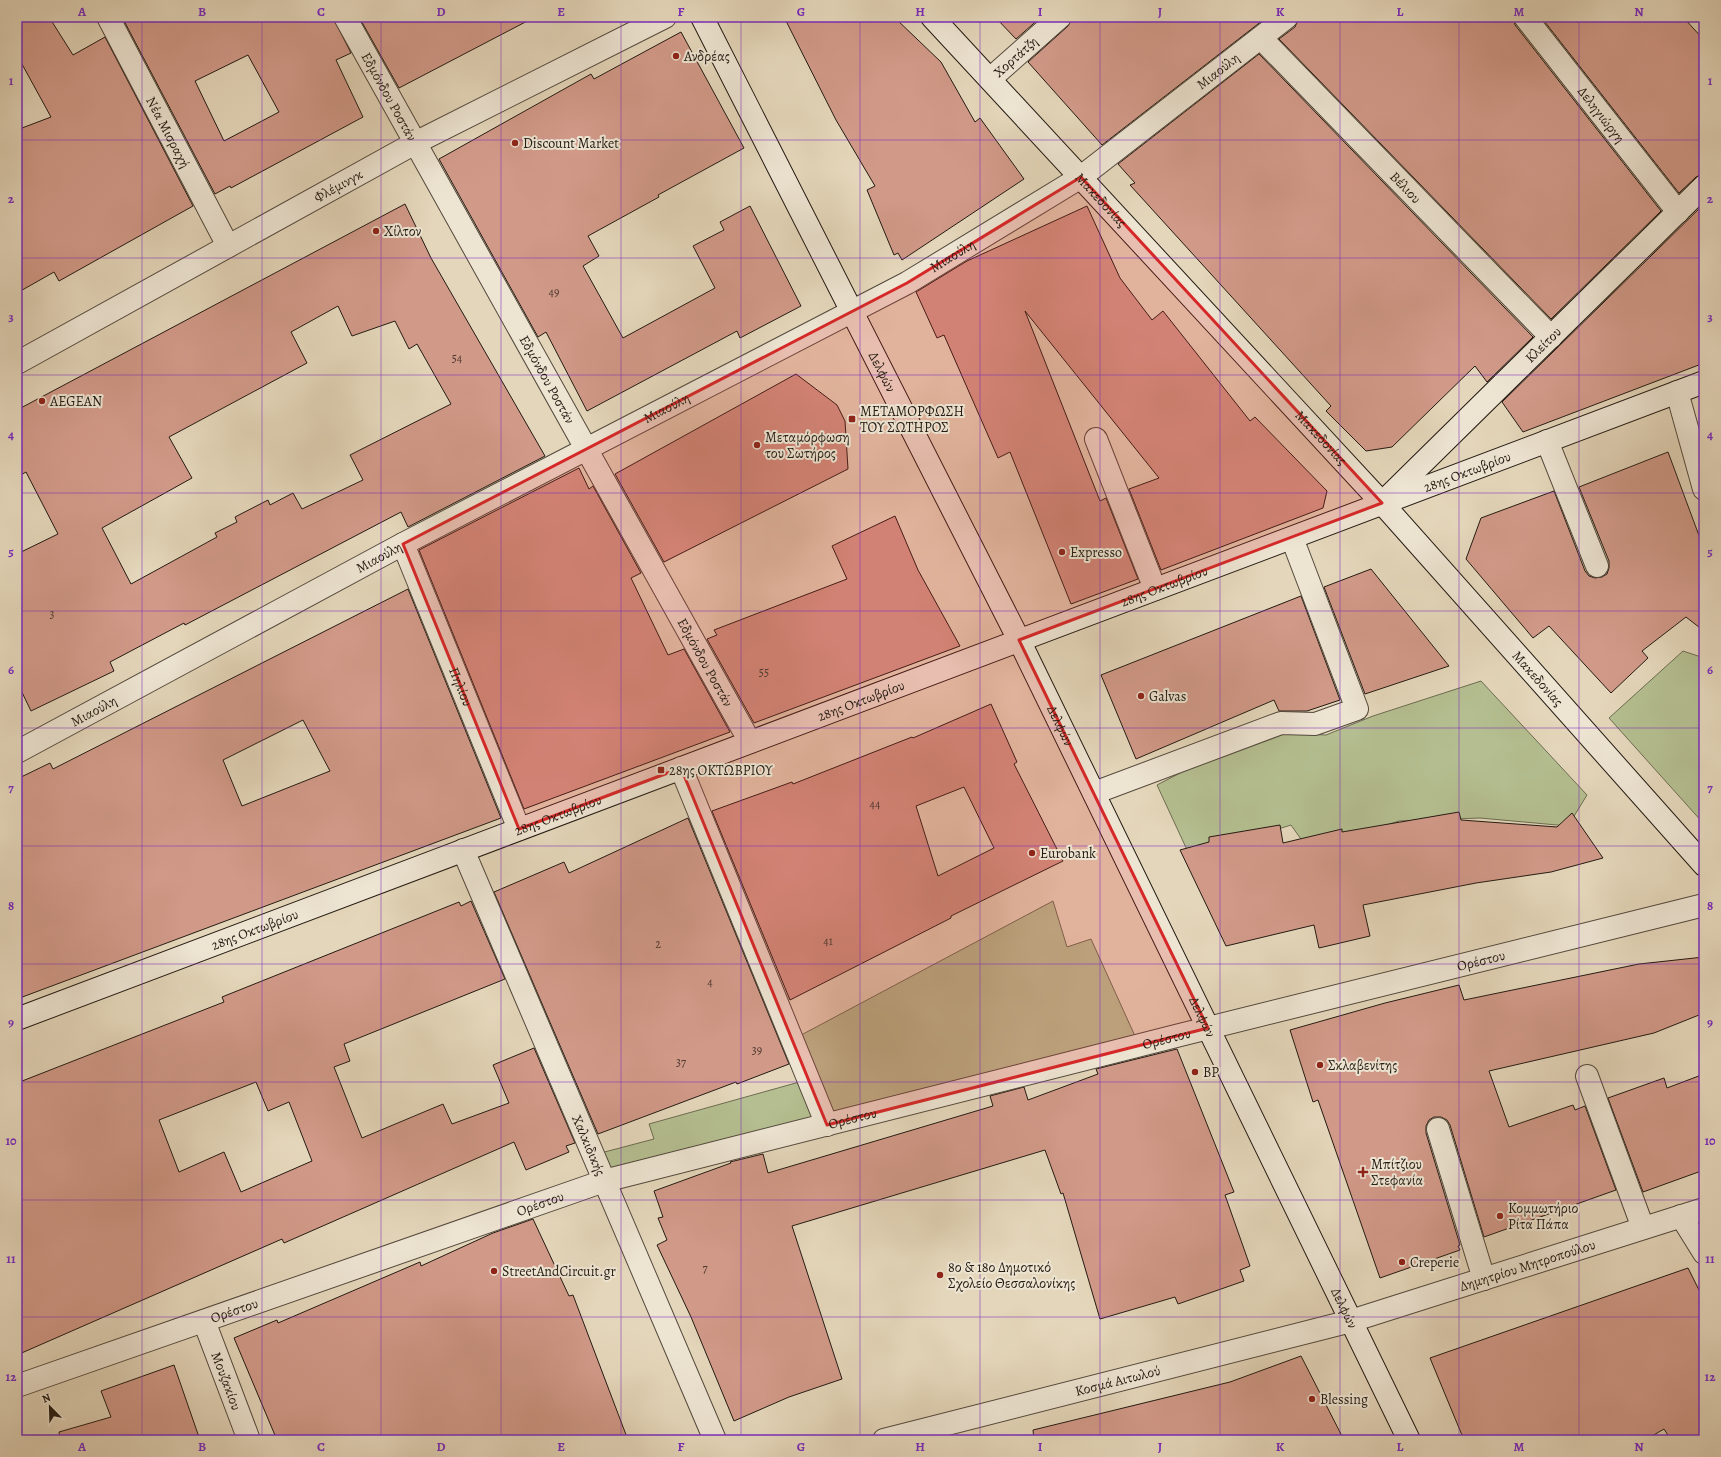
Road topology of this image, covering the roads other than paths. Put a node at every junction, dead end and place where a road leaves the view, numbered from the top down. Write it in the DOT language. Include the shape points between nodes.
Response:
graph roads {
  1 [pos="108,17"];
  2 [pos="345,17"];
  3 [pos="665,17"];
  4 [pos="702,17"];
  5 [pos="932,17"];
  6 [pos="1060,17"];
  7 [pos="1287,17"];
  8 [pos="1525,17"];
  9 [pos="1261,38"];
  10 [pos="990,79"];
  11 [pos="415,143"];
  12 [pos="1081,177"];
  13 [pos="1704,186"];
  14 [pos="1678,212"];
  15 [pos="228,246"];
  16 [pos="852,312"];
  17 [pos="1551,337"];
  18 [pos="17,363"];
  19 [pos="1704,382"];
  20 [pos="1677,392"];
  21 [pos="1096,439"];
  22 [pos="1547,441"];
  23 [pos="586,450"];
  24 [pos="1704,489"];
  25 [pos="1382,503"];
  26 [pos="1292,538"];
  27 [pos="402,544"];
  28 [pos="1598,566"];
  29 [pos="1155,589"];
  30 [pos="1019,640"];
  31 [pos="750,742"];
  32 [pos="17,752"];
  33 [pos="681,768"];
  34 [pos="1094,793"];
  35 [pos="519,829"];
  36 [pos="463,850"];
  37 [pos="1704,865"];
  38 [pos="1704,905"];
  39 [pos="17,1019"];
  40 [pos="1208,1028"];
  41 [pos="1587,1076"];
  42 [pos="827,1125"];
  43 [pos="1438,1129"];
  44 [pos="604,1181"];
  45 [pos="1704,1209"];
  46 [pos="1681,1216"];
  47 [pos="1643,1228"];
  48 [pos="1704,1253"];
  49 [pos="1484,1278"];
  50 [pos="204,1321"];
  51 [pos="1351,1321"];
  52 [pos="17,1386"];
  53 [pos="249,1440"];
  54 [pos="715,1440"];
  55 [pos="884,1440"];
  56 [pos="1409,1440"];
  1 -- 15 [label="street, Νέα Μισραχή"];
  2 -- 11 [label="street, Εδμόνδου Ροστάν"];
  3 -- 11 [label="street, Φλέμινγκ"];
  4 -- 16 [label="street, Δελφών"];
  5 -- 10 [label="street, Μακεδονίας"];
  6 -- 10 [label="street, Χορτάτζη"];
  7 -- 9 [label="street, Μιαούλη"];
  8 -- 14 [label="street, Δεληγιώργη"];
  9 -- 12 [label="street, Μιαούλη"];
  9 -- 17 [label="street, Βέλιου"];
  10 -- 12 [label="street, Μακεδονίας"];
  11 -- 15 [label="street, Φλέμινγκ"];
  11 -- 23 [label="street, Εδμόνδου Ροστάν"];
  12 -- 16 [label="street, Μιαούλη" via="907,283"];
  12 -- 25 [label="street, Μακεδονίας"];
  13 -- 14 [label="street, Κλείτου"];
  14 -- 17 [label="street, Κλείτου"];
  15 -- 18 [label="street, Φλέμινγκ"];
  16 -- 23 [label="street, Μιαούλη"];
  16 -- 30 [label="street, Δελφών"];
  17 -- 25 [label="street, Κλείτου"];
  19 -- 20 [label="street, 28ης Οκτωβρίου"];
  20 -- 22 [label="street, 28ης Οκτωβρίου"];
  20 -- 24 [label="street"];
  21 -- 29 [label="street"];
  22 -- 25 [label="street, 28ης Οκτωβρίου"];
  22 -- 28 [label="street"];
  23 -- 27 [label="street, Μιαούλη"];
  23 -- 31 [label="street, Εδμόνδου Ροστάν"];
  25 -- 26 [label="street, 28ης Οκτωβρίου"];
  25 -- 37 [label="street, Μακεδονίας"];
  26 -- 29 [label="street, 28ης Οκτωβρίου"];
  26 -- 34 [label="street" via="1357,709 1315,724 1281,723"];
  27 -- 32 [label="street, Μιαούλη"];
  27 -- 35 [label="street, Πηλίου"];
  29 -- 30 [label="street, 28ης Οκτωβρίου"];
  30 -- 31 [label="street, 28ης Οκτωβρίου"];
  30 -- 34 [label="street, Δελφών"];
  31 -- 33 [label="street, 28ης Οκτωβρίου"];
  33 -- 35 [label="street, 28ης Οκτωβρίου"];
  33 -- 42 [label="street"];
  34 -- 40 [label="street, Δελφών"];
  35 -- 36 [label="street, 28ης Οκτωβρίου"];
  36 -- 39 [label="street, 28ης Οκτωβρίου"];
  36 -- 44 [label="street, Χαλκιδικής"];
  38 -- 40 [label="street, Ορέστου"];
  40 -- 42 [label="street, Ορέστου"];
  40 -- 51 [label="street, Δελφών"];
  41 -- 47 [label="street"];
  42 -- 44 [label="street, Ορέστου"];
  43 -- 49 [label="street"];
  44 -- 50 [label="street, Ορέστου"];
  44 -- 54 [label="street, Χαλκιδικής"];
  45 -- 46 [label="street, Δημητρίου Μητροπούλου"];
  46 -- 47 [label="street, Δημητρίου Μητροπούλου"];
  46 -- 48 [label="street"];
  47 -- 49 [label="street, Δημητρίου Μητροπούλου"];
  49 -- 51 [label="street, Δημητρίου Μητροπούλου"];
  50 -- 52 [label="street, Ορέστου"];
  50 -- 53 [label="street, Μουζακίου"];
  51 -- 55 [label="street, Κοσμά Αιτωλού"];
  51 -- 56 [label="street, Δελφών"];
}
